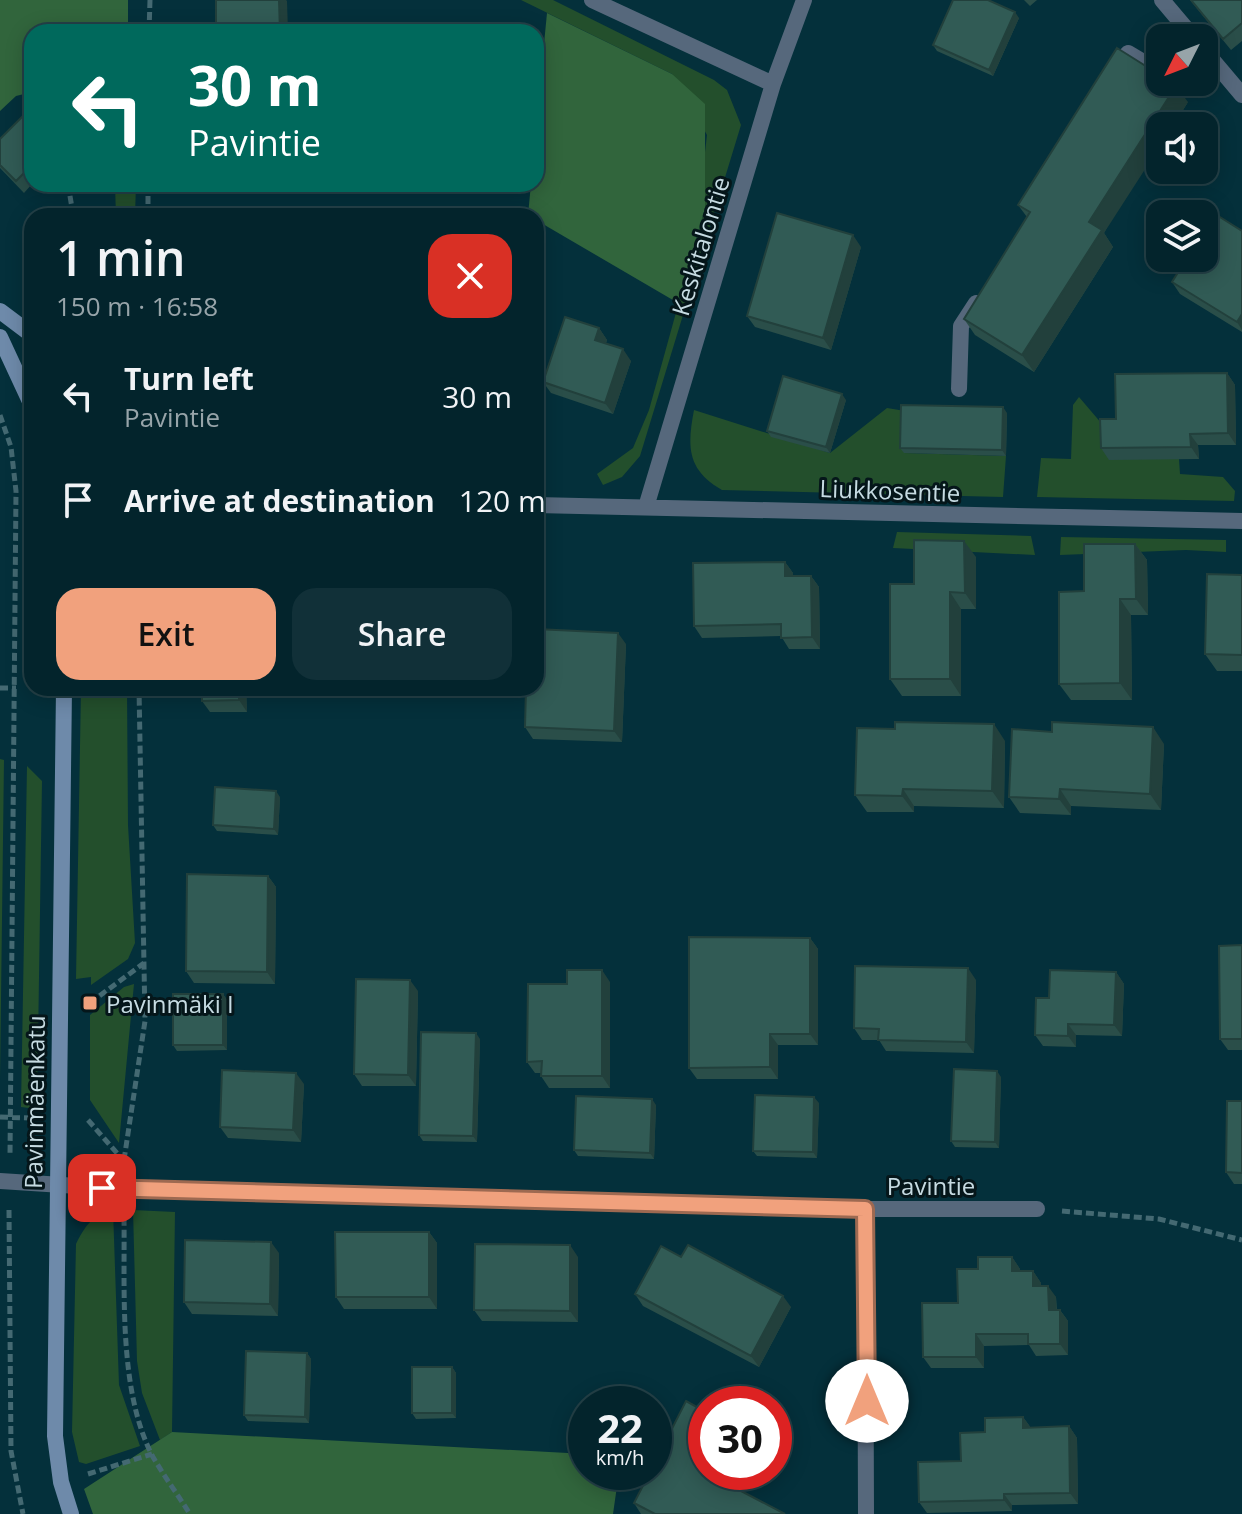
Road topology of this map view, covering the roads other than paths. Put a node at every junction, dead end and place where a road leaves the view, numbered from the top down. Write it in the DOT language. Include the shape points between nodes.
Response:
graph roads {
  1 [pos="592,0"];
  2 [pos="804,0"];
  3 [pos="1162,0"];
  4 [pos="1182,24"];
  5 [pos="1146,64"];
  6 [pos="1218,67"];
  7 [pos="773,84"];
  8 [pos="1103,90"];
  9 [pos="1242,95"];
  10 [pos="987,286"];
  11 [pos="0,311"];
  12 [pos="24,329"];
  13 [pos="0,337"];
  14 [pos="24,389"];
  15 [pos="959,389"];
  16 [pos="544,505"];
  17 [pos="646,507"];
  18 [pos="1242,521"];
  19 [pos="64,696"];
  20 [pos="5,1181"];
  21 [pos="57,1185"];
  22 [pos="865,1209"];
  23 [pos="1037,1209"];
  24 [pos="71,1514"];
  25 [pos="866,1514"];
  1 -- 7 [label="street"];
  2 -- 7 [label="street, Keskitalontie"];
  3 -- 4 [label="street"];
  5 -- 8 [label="street" via="1128,53"];
  6 -- 9 [label="street"];
  7 -- 17 [label="street, Keskitalontie"];
  10 -- 15 [label="street" via="961,326"];
  11 -- 12 [label="street"];
  13 -- 14 [label="street"];
  16 -- 17 [label="street, Liukkosentie"];
  17 -- 18 [label="street, Liukkosentie"];
  19 -- 21 [label="street, Pavinmäenkatu"];
  20 -- 21 [label="street, Pavintie"];
  21 -- 22 [label="street, Pavintie"];
  21 -- 24 [label="street, Pavinmäenkatu" via="55,1436"];
  22 -- 23 [label="street, Pavintie"];
  22 -- 25 [label="street"];
}
